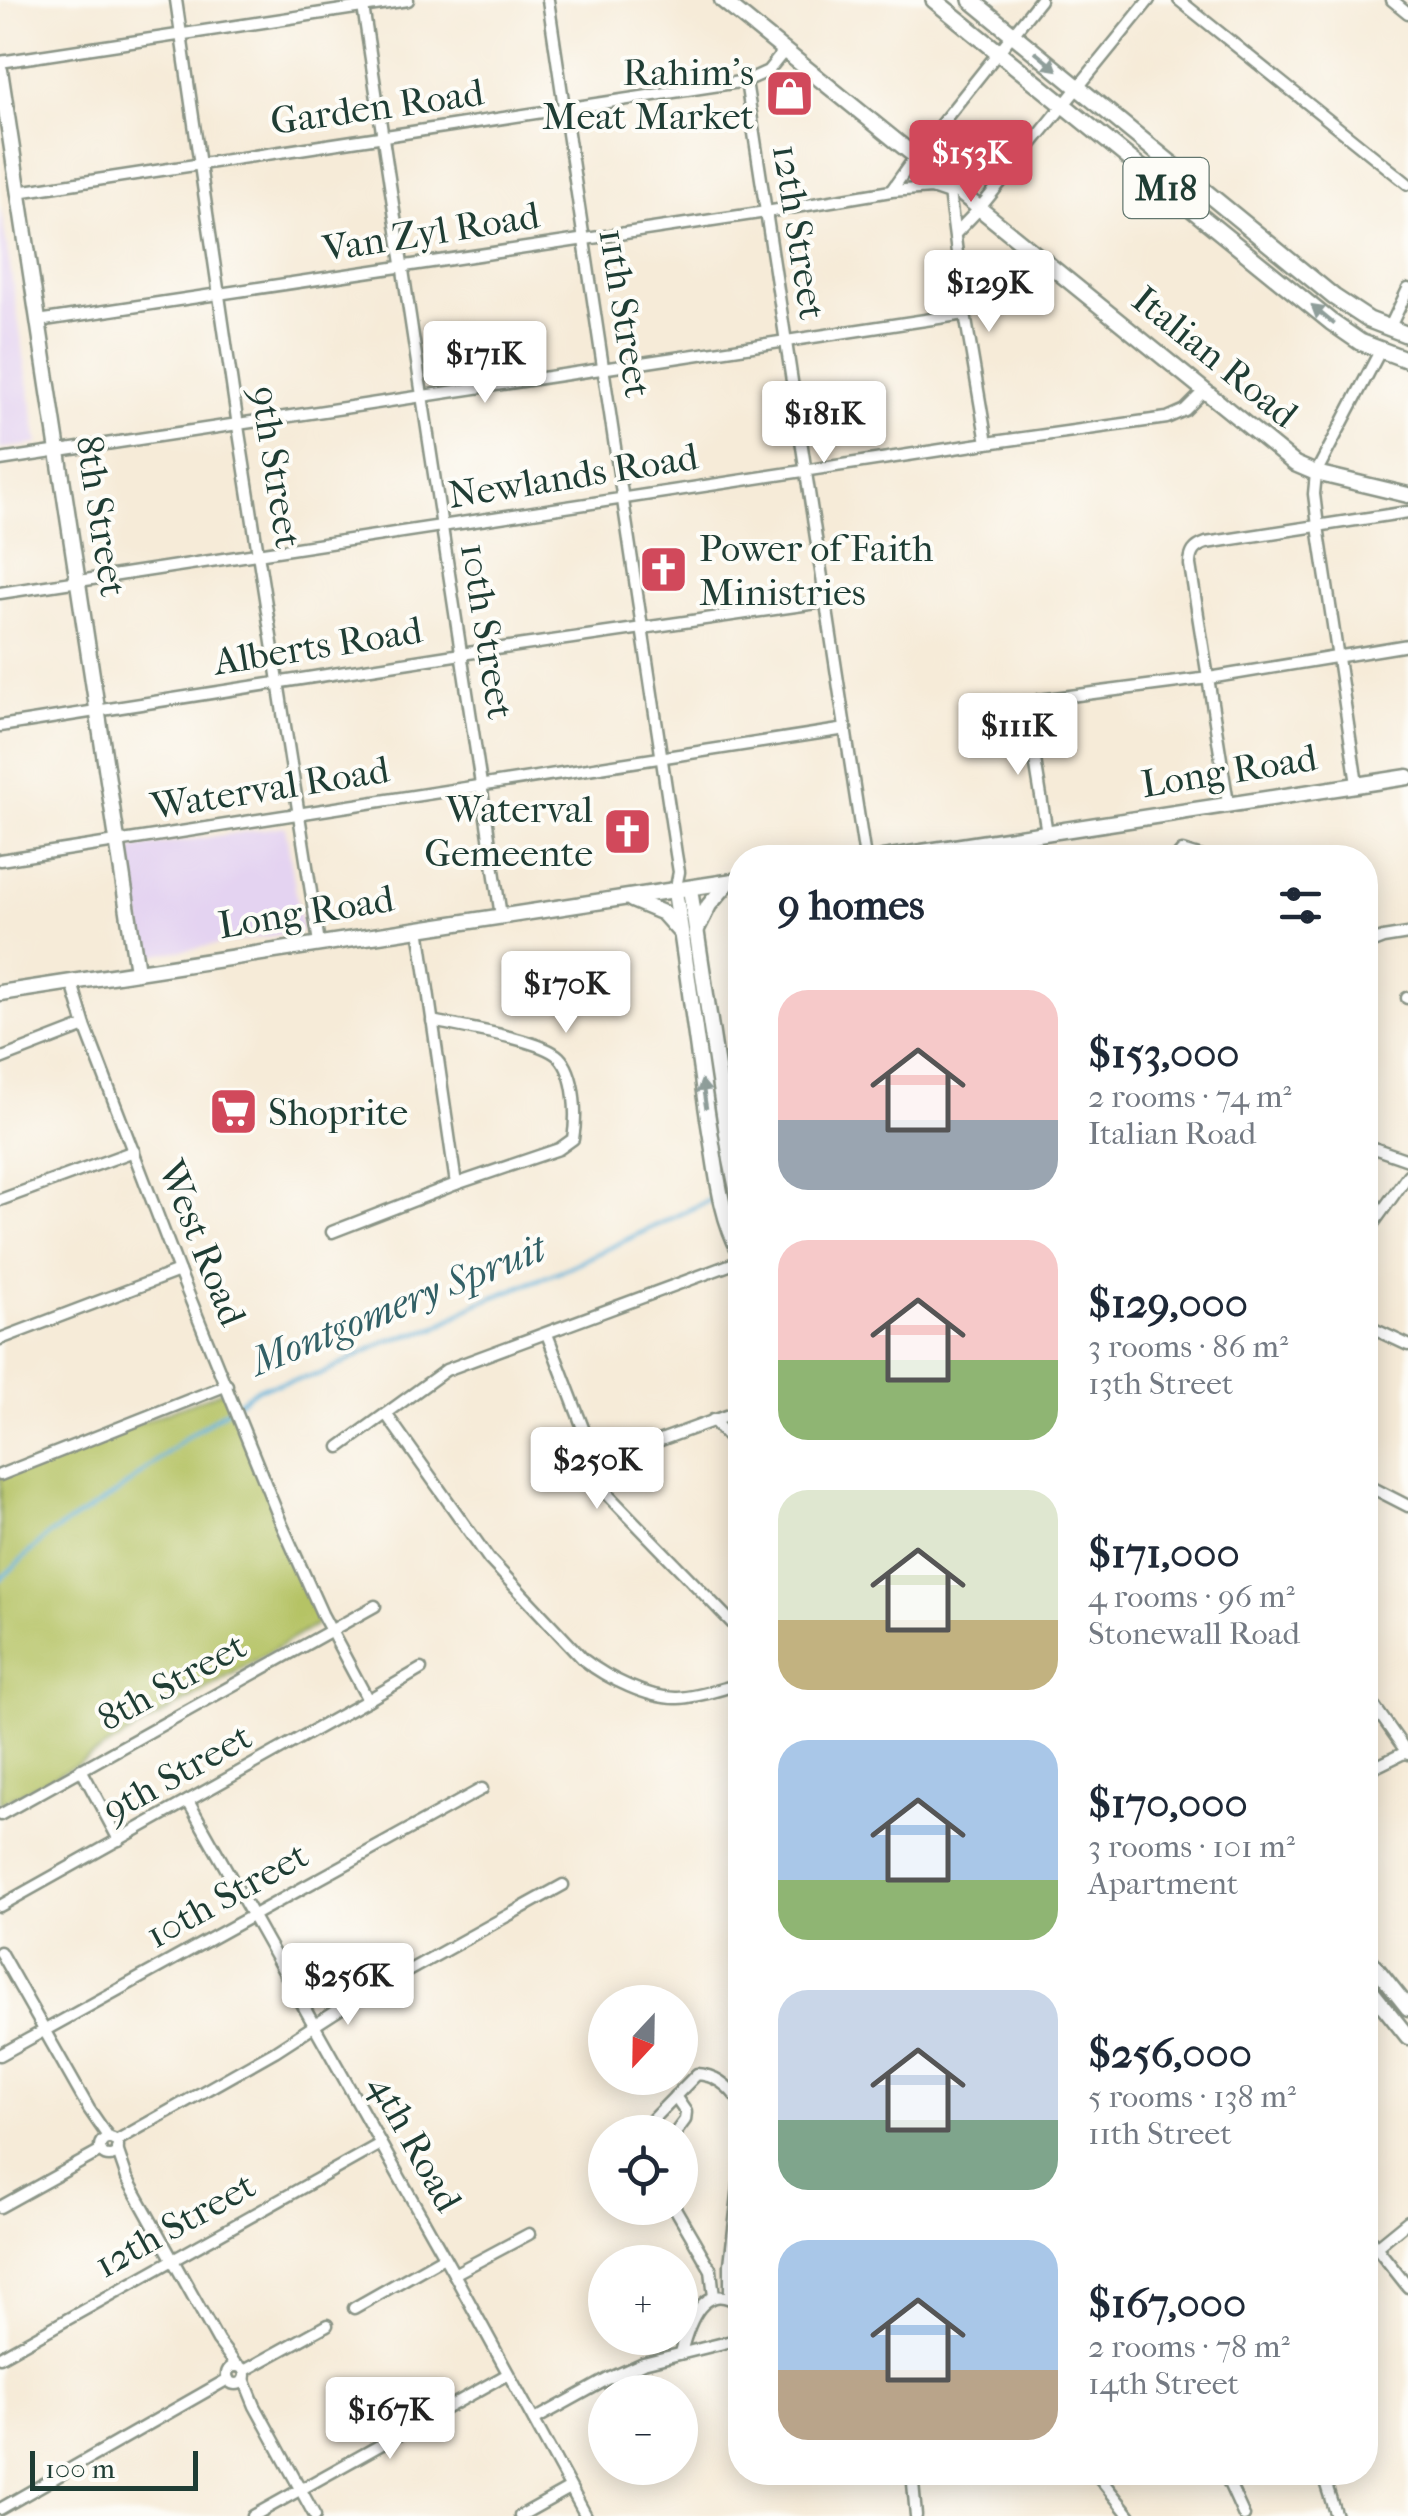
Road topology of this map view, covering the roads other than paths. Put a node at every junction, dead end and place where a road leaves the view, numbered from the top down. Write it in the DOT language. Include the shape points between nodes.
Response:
graph roads {
  1 [pos="176,0"];
  2 [pos="408,0"];
  3 [pos="548,0"];
  4 [pos="934,0"];
  5 [pos="971,0"];
  6 [pos="1040,0"];
  7 [pos="1149,0"];
  8 [pos="1179,0"];
  9 [pos="1392,0"];
  10 [pos="728,2"];
  11 [pos="362,3"];
  12 [pos="1408,13"];
  13 [pos="182,34"];
  14 [pos="1012,34"];
  15 [pos="786,50"];
  16 [pos="998,52"];
  17 [pos="0,62"];
  18 [pos="0,70"];
  19 [pos="746,81"];
  20 [pos="1078,87"];
  21 [pos="1064,104"];
  22 [pos="564,110"];
  23 [pos="382,136"];
  24 [pos="914,158"];
  25 [pos="201,164"];
  26 [pos="1408,184"];
  27 [pos="948,188"];
  28 [pos="891,190"];
  29 [pos="18,192"];
  30 [pos="979,209"];
  31 [pos="766,212"];
  32 [pos="956,233"];
  33 [pos="584,240"];
  34 [pos="401,266"];
  35 [pos="1408,289"];
  36 [pos="220,295"];
  37 [pos="965,314"];
  38 [pos="38,321"];
  39 [pos="1389,329"];
  40 [pos="1408,335"];
  41 [pos="785,340"];
  42 [pos="1380,351"];
  43 [pos="1408,360"];
  44 [pos="604,369"];
  45 [pos="1205,390"];
  46 [pos="423,395"];
  47 [pos="238,426"];
  48 [pos="987,442"];
  49 [pos="58,452"];
  50 [pos="0,460"];
  51 [pos="805,471"];
  52 [pos="1316,473"];
  53 [pos="1408,495"];
  54 [pos="623,497"];
  55 [pos="1408,512"];
  56 [pos="441,526"];
  57 [pos="1318,526"];
  58 [pos="260,554"];
  59 [pos="78,581"];
  60 [pos="0,593"];
  61 [pos="824,602"];
  62 [pos="643,627"];
  63 [pos="1408,646"];
  64 [pos="461,654"];
  65 [pos="1338,657"];
  66 [pos="1208,678"];
  67 [pos="279,683"];
  68 [pos="98,711"];
  69 [pos="0,726"];
  70 [pos="846,729"];
  71 [pos="662,759"];
  72 [pos="1408,777"];
  73 [pos="1357,784"];
  74 [pos="480,787"];
  75 [pos="1228,804"];
  76 [pos="299,812"];
  77 [pos="1047,833"];
  78 [pos="118,841"];
  79 [pos="863,845"];
  80 [pos="968,845"];
  81 [pos="0,860"];
  82 [pos="728,882"];
  83 [pos="728,887"];
  84 [pos="682,890"];
  85 [pos="624,898"];
  86 [pos="501,916"];
  87 [pos="418,928"];
  88 [pos="689,934"];
  89 [pos="1408,934"];
  90 [pos="1378,940"];
  91 [pos="319,943"];
  92 [pos="137,971"];
  93 [pos="72,983"];
  94 [pos="0,993"];
  95 [pos="432,1022"];
  96 [pos="85,1026"];
  97 [pos="0,1059"];
  98 [pos="728,1139"];
  99 [pos="1378,1150"];
  100 [pos="134,1151"];
  101 [pos="1408,1160"];
  102 [pos="1408,1175"];
  103 [pos="456,1184"];
  104 [pos="0,1200"];
  105 [pos="1378,1217"];
  106 [pos="728,1224"];
  107 [pos="332,1232"];
  108 [pos="728,1266"];
  109 [pos="179,1271"];
  110 [pos="1378,1331"];
  111 [pos="547,1334"];
  112 [pos="0,1339"];
  113 [pos="1408,1344"];
  114 [pos="229,1391"];
  115 [pos="386,1414"];
  116 [pos="728,1415"];
  117 [pos="713,1420"];
  118 [pos="728,1437"];
  119 [pos="340,1448"];
  120 [pos="595,1464"];
  121 [pos="0,1475"];
  122 [pos="1378,1491"];
  123 [pos="1408,1506"];
  124 [pos="376,1606"];
  125 [pos="728,1620"];
  126 [pos="331,1630"];
  127 [pos="421,1669"];
  128 [pos="728,1687"];
  129 [pos="368,1700"];
  130 [pos="1378,1711"];
  131 [pos="1407,1752"];
  132 [pos="1378,1766"];
  133 [pos="81,1769"];
  134 [pos="482,1788"];
  135 [pos="188,1801"];
  136 [pos="0,1815"];
  137 [pos="119,1840"];
  138 [pos="563,1885"];
  139 [pos="0,1906"];
  140 [pos="252,1916"];
  141 [pos="0,1952"];
  142 [pos="1378,1970"];
  143 [pos="1378,1999"];
  144 [pos="1408,2008"];
  145 [pos="314,2026"];
  146 [pos="43,2030"];
  147 [pos="1408,2037"];
  148 [pos="0,2054"];
  149 [pos="728,2089"];
  150 [pos="675,2096"];
  151 [pos="657,2115"];
  152 [pos="685,2115"];
  153 [pos="380,2144"];
  154 [pos="108,2146"];
  155 [pos="0,2207"];
  156 [pos="1408,2221"];
  157 [pos="685,2225"];
  158 [pos="528,2234"];
  159 [pos="1378,2246"];
  160 [pos="1378,2248"];
  161 [pos="444,2257"];
  162 [pos="172,2261"];
  163 [pos="454,2274"];
  164 [pos="1408,2287"];
  165 [pos="714,2297"];
  166 [pos="728,2300"];
  167 [pos="354,2308"];
  168 [pos="698,2311"];
  169 [pos="327,2325"];
  170 [pos="728,2342"];
  171 [pos="698,2349"];
  172 [pos="674,2355"];
  173 [pos="0,2356"];
  174 [pos="508,2374"];
  175 [pos="235,2375"];
  176 [pos="534,2420"];
  177 [pos="913,2485"];
  178 [pos="1106,2485"];
  179 [pos="1230,2485"];
  180 [pos="1326,2485"];
  181 [pos="570,2488"];
  182 [pos="300,2490"];
  183 [pos="0,2509"];
  184 [pos="253,2516"];
  185 [pos="315,2516"];
  186 [pos="520,2516"];
  187 [pos="586,2516"];
  188 [pos="916,2516"];
  189 [pos="1130,2516"];
  190 [pos="1244,2516"];
  191 [pos="1336,2516"];
  1 -- 13 [label="street, 9th Street"];
  2 -- 11 [label="street"];
  3 -- 22 [label="street, 11th Street"];
  4 -- 16 [label="main road, M18"];
  5 -- 14 [label="main road, M18"];
  6 -- 14 [label="street"];
  7 -- 20 [label="street"];
  8 -- 26 [label="street"];
  9 -- 12 [label="street"];
  10 -- 15 [label="main road, Italian Road"];
  11 -- 13 [label="street"];
  11 -- 23 [label="street, 10th Street"];
  13 -- 17 [label="street"];
  13 -- 25 [label="street, 9th Street"];
  14 -- 16 [label="street"];
  14 -- 20 [label="main road, M18, one-way"];
  15 -- 19 [label="street" via="768,71"];
  15 -- 24 [label="main road, Italian Road"];
  16 -- 21 [label="main road, M18"];
  16 -- 24 [label="street"];
  18 -- 29 [label="main road, 8th Street"];
  19 -- 22 [label="street, Garden Road"];
  19 -- 31 [label="street, 12th Street"];
  20 -- 21 [label="street"];
  20 -- 39 [label="main road, M18" via="1334,296"];
  21 -- 30 [label="street"];
  42 -- 21 [label="main road, M18, one-way" via="1331,322"];
  22 -- 23 [label="street, Garden Road"];
  22 -- 33 [label="street, 11th Street"];
  23 -- 25 [label="street, Garden Road"];
  23 -- 34 [label="street, 10th Street"];
  24 -- 27 [label="main road, Italian Road"];
  24 -- 28 [label="street"];
  25 -- 29 [label="street, Garden Road"];
  25 -- 36 [label="street, 9th Street"];
  27 -- 28 [label="street, Van Zyl Road"];
  27 -- 30 [label="main road, Italian Road"];
  27 -- 32 [label="street"];
  28 -- 31 [label="street, Van Zyl Road"];
  29 -- 38 [label="main road, 8th Street"];
  30 -- 32 [label="street"];
  30 -- 45 [label="main road, Italian Road"];
  31 -- 33 [label="street, Van Zyl Road"];
  31 -- 41 [label="street, 12th Street"];
  32 -- 37 [label="street"];
  33 -- 34 [label="street, Van Zyl Road"];
  33 -- 44 [label="street, 11th Street"];
  34 -- 36 [label="street, Van Zyl Road"];
  34 -- 46 [label="street, 10th Street"];
  35 -- 39 [label="street"];
  36 -- 38 [label="street, Van Zyl Road"];
  36 -- 47 [label="street, 9th Street"];
  37 -- 41 [label="street"];
  37 -- 48 [label="street"];
  38 -- 49 [label="main road, 8th Street"];
  39 -- 40 [label="main road, M18"];
  41 -- 44 [label="street"];
  41 -- 51 [label="street, 12th Street"];
  42 -- 43 [label="main road, M18"];
  42 -- 52 [label="street"];
  44 -- 46 [label="street"];
  44 -- 54 [label="street, 11th Street"];
  45 -- 48 [label="street, Newlands Road" via="1167,418"];
  45 -- 52 [label="main road, Italian Road" via="1295,464"];
  46 -- 47 [label="street"];
  46 -- 56 [label="street, 10th Street"];
  47 -- 49 [label="street"];
  47 -- 58 [label="street, 9th Street"];
  48 -- 51 [label="street, Newlands Road"];
  49 -- 50 [label="street"];
  49 -- 59 [label="main road, 8th Street"];
  51 -- 54 [label="street, Newlands Road"];
  51 -- 61 [label="street, 12th Street"];
  52 -- 53 [label="main road, Italian Road"];
  52 -- 57 [label="street"];
  54 -- 56 [label="street, Newlands Road"];
  54 -- 62 [label="street, 11th Street"];
  55 -- 57 [label="street"];
  56 -- 58 [label="street, Newlands Road"];
  56 -- 64 [label="street, 10th Street"];
  57 -- 65 [label="street"];
  57 -- 66 [label="street" via="1194,549 1190,559"];
  58 -- 59 [label="street, Newlands Road"];
  58 -- 67 [label="street, 9th Street"];
  59 -- 60 [label="street, Newlands Road"];
  59 -- 68 [label="main road, 8th Street"];
  61 -- 62 [label="street, Alberts Road"];
  61 -- 70 [label="street, 12th Street"];
  62 -- 64 [label="street, Alberts Road"];
  62 -- 71 [label="street, 11th Street"];
  63 -- 65 [label="street"];
  64 -- 67 [label="street, Alberts Road"];
  64 -- 74 [label="street, 10th Street"];
  65 -- 66 [label="street"];
  65 -- 73 [label="street"];
  66 -- 75 [label="street"];
  66 -- 77 [label="street" via="1033,703 1028,717"];
  67 -- 68 [label="street, Alberts Road"];
  67 -- 76 [label="street, 9th Street"];
  68 -- 69 [label="street, Alberts Road"];
  68 -- 78 [label="main road, 8th Street"];
  70 -- 71 [label="street, Waterval Road"];
  70 -- 79 [label="street, 12th Street"];
  71 -- 74 [label="street, Waterval Road"];
  71 -- 84 [label="street, 11th Street"];
  72 -- 73 [label="main road, Long Road"];
  73 -- 75 [label="main road, Long Road"];
  74 -- 76 [label="street, Waterval Road"];
  74 -- 86 [label="street, 10th Street"];
  75 -- 77 [label="main road, Long Road"];
  76 -- 78 [label="street, Waterval Road"];
  76 -- 91 [label="street, 9th Street"];
  77 -- 80 [label="main road, Long Road"];
  78 -- 81 [label="street, Waterval Road"];
  78 -- 92 [label="main road, 8th Street"];
  82 -- 84 [label="main road, Long Road"];
  83 -- 88 [label="main road"];
  84 -- 85 [label="main road, Long Road"];
  84 -- 88 [label="main road"];
  85 -- 86 [label="main road, Long Road"];
  85 -- 88 [label="main road" via="663,913"];
  86 -- 87 [label="main road, Long Road"];
  87 -- 91 [label="main road, Long Road"];
  87 -- 95 [label="street"];
  88 -- 98 [label="main road"];
  106 -- 88 [label="main road, one-way" via="694,1033"];
  89 -- 90 [label="street"];
  91 -- 92 [label="main road, Long Road"];
  92 -- 93 [label="main road, Long Road"];
  93 -- 94 [label="main road, Long Road"];
  93 -- 96 [label="street, West Road"];
  95 -- 103 [label="street"];
  95 -- 103 [label="street" via="556,1054 576,1110 567,1145"];
  96 -- 97 [label="street"];
  96 -- 100 [label="street, West Road"];
  99 -- 101 [label="street"];
  100 -- 104 [label="street"];
  100 -- 109 [label="street, West Road"];
  102 -- 105 [label="street"];
  103 -- 107 [label="street"];
  108 -- 111 [label="street"];
  109 -- 112 [label="street"];
  109 -- 114 [label="street, West Road"];
  110 -- 113 [label="street"];
  111 -- 115 [label="street" via="446,1370"];
  111 -- 120 [label="street"];
  114 -- 121 [label="street"];
  114 -- 126 [label="street, West Road"];
  115 -- 119 [label="street"];
  115 -- 128 [label="street" via="489,1559 592,1666 659,1696"];
  116 -- 117 [label="street"];
  117 -- 118 [label="street"];
  117 -- 120 [label="street"];
  120 -- 125 [label="street" via="609,1496"];
  122 -- 123 [label="street"];
  124 -- 126 [label="street, 8th Street"];
  126 -- 129 [label="street, West Road"];
  126 -- 133 [label="street, 8th Street"];
  127 -- 129 [label="street, 9th Street"];
  129 -- 135 [label="street, 9th Street"];
  130 -- 131 [label="street"];
  131 -- 132 [label="street"];
  133 -- 136 [label="street, 8th Street"];
  133 -- 137 [label="street"];
  134 -- 140 [label="street, 10th Street"];
  135 -- 137 [label="street, 9th Street"];
  135 -- 140 [label="street, 4th Road"];
  137 -- 139 [label="street, 9th Street"];
  138 -- 145 [label="street"];
  140 -- 145 [label="street, 4th Road"];
  140 -- 146 [label="street, 10th Street"];
  141 -- 146 [label="street"];
  142 -- 144 [label="main road"];
  143 -- 147 [label="main road"];
  145 -- 153 [label="street, 4th Road"];
  145 -- 154 [label="street"];
  146 -- 148 [label="street, 10th Street"];
  146 -- 154 [label="street"];
  149 -- 150 [label="street" via="698,2074"];
  150 -- 151 [label="street"];
  150 -- 152 [label="street"];
  153 -- 161 [label="street, 4th Road"];
  153 -- 162 [label="street, 12th Street"];
  154 -- 155 [label="street"];
  154 -- 162 [label="street"];
  156 -- 159 [label="street"];
  157 -- 165 [label="street" via="711,2270"];
  158 -- 163 [label="street"];
  160 -- 164 [label="street"];
  161 -- 163 [label="street, 4th Road"];
  161 -- 167 [label="street"];
  162 -- 173 [label="street, 12th Street"];
  162 -- 175 [label="street"];
  163 -- 174 [label="street, 4th Road"];
  165 -- 166 [label="street"];
  165 -- 168 [label="street"];
  169 -- 175 [label="street"];
  170 -- 171 [label="street"];
  172 -- 176 [label="street" via="608,2379"];
  174 -- 176 [label="street, 4th Road"];
  174 -- 182 [label="street"];
  175 -- 182 [label="street"];
  175 -- 183 [label="street"];
  176 -- 181 [label="street, 4th Road"];
  177 -- 188 [label="street"];
  178 -- 189 [label="street"];
  179 -- 190 [label="street"];
  180 -- 191 [label="street"];
  181 -- 186 [label="street"];
  181 -- 187 [label="street, 4th Road"];
  182 -- 184 [label="street"];
  182 -- 185 [label="street"];
}
